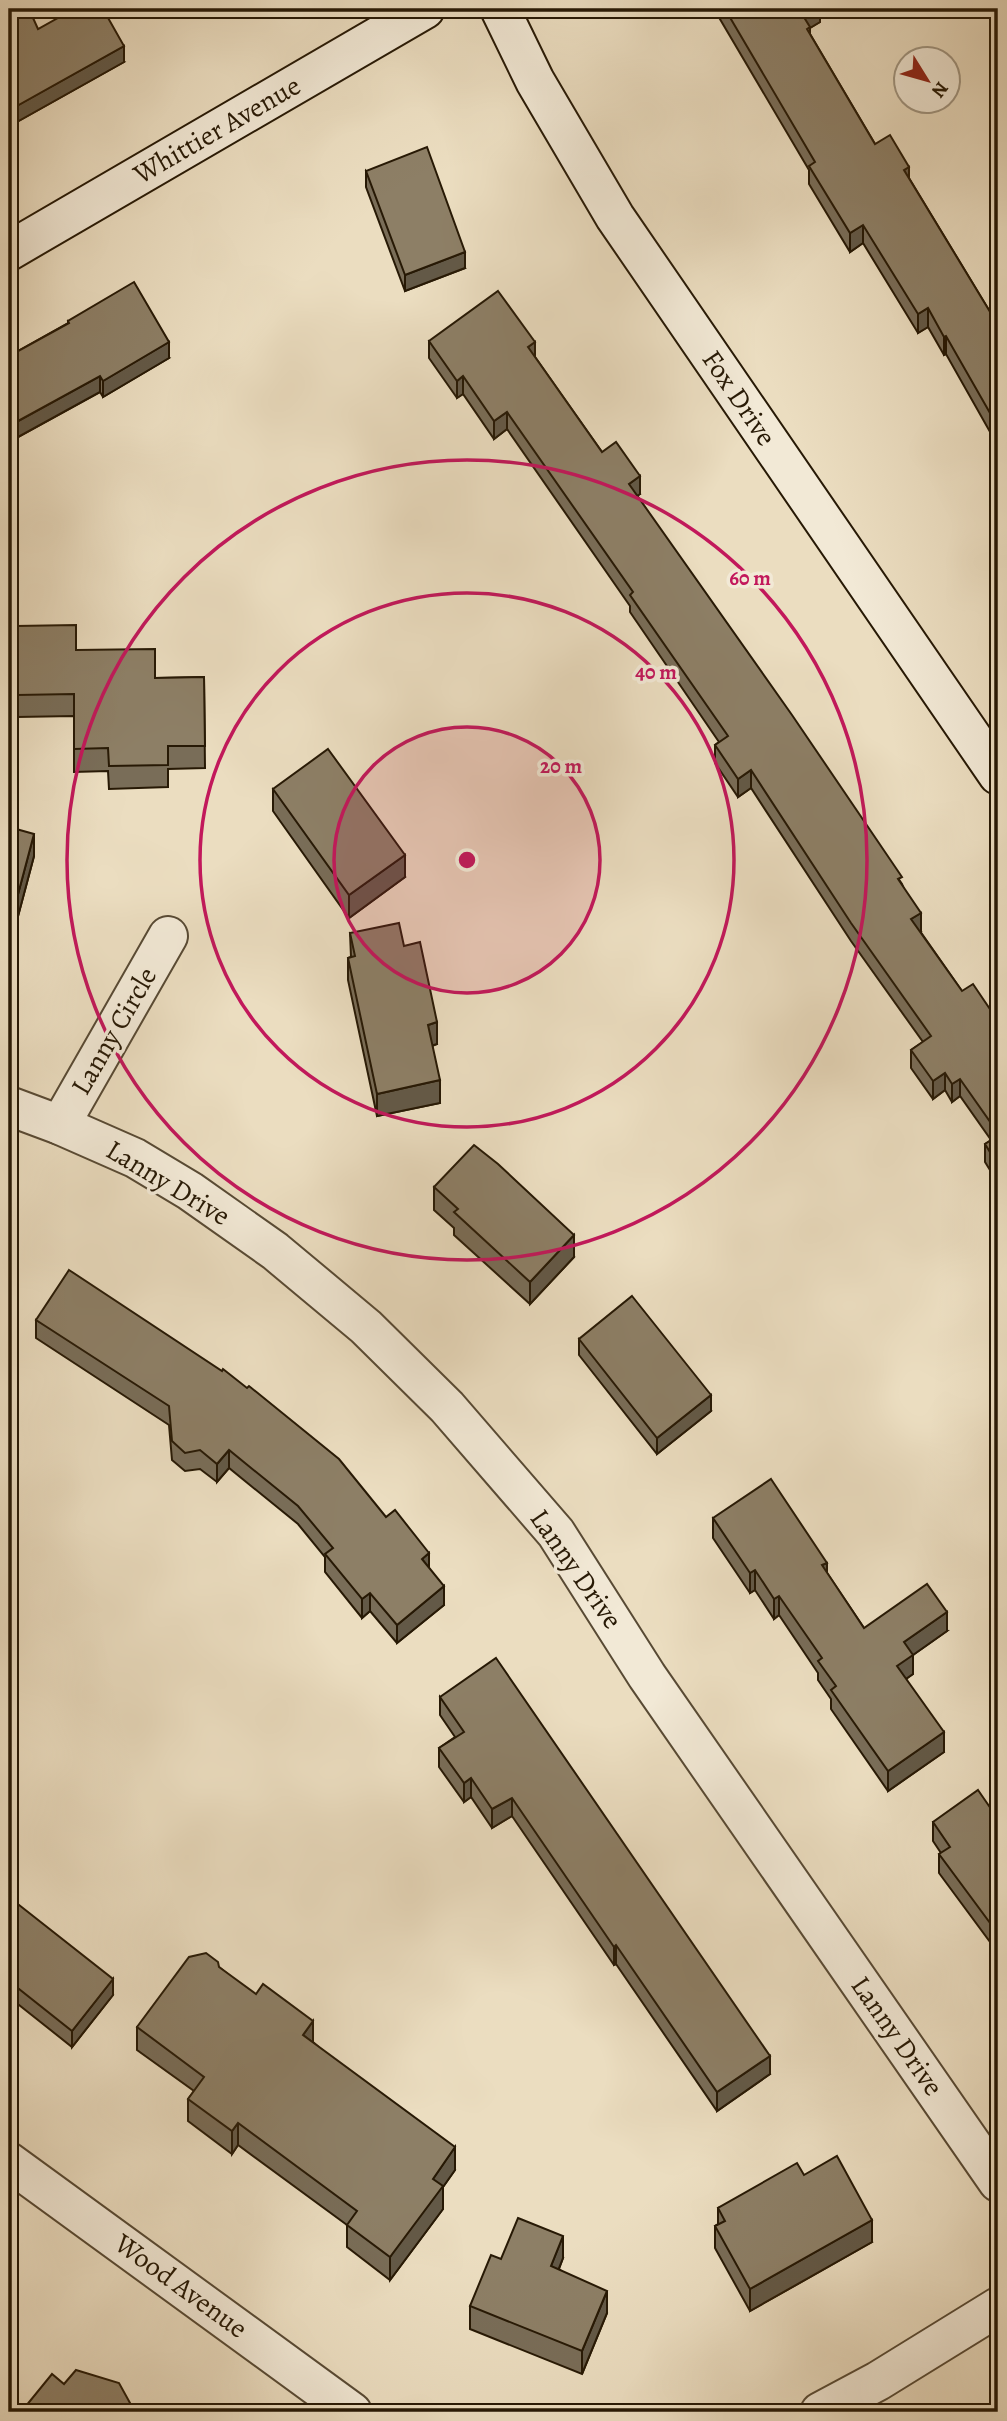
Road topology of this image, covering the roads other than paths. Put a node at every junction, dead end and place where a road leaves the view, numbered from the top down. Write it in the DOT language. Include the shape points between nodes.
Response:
graph roads {
  1 [pos="425,9"];
  2 [pos="500,9"];
  3 [pos="9,251"];
  4 [pos="998,775"];
  5 [pos="168,936"];
  6 [pos="9,1106"];
  7 [pos="61,1125"];
  8 [pos="9,2162"];
  9 [pos="998,2182"];
  10 [pos="998,2307"];
  11 [pos="352,2412"];
  12 [pos="820,2412"];
  1 -- 3 [label="street, Whittier Avenue"];
  2 -- 4 [label="street, Fox Drive" via="615,217"];
  5 -- 7 [label="street, Lanny Circle"];
  6 -- 7 [label="street, Lanny Drive"];
  7 -- 9 [label="street, Lanny Drive" via="135,1158 275,1251 366,1327 447,1407 556,1533 647,1676"];
  8 -- 11 [label="street, Wood Avenue"];
  10 -- 12 [label="street"];
}
